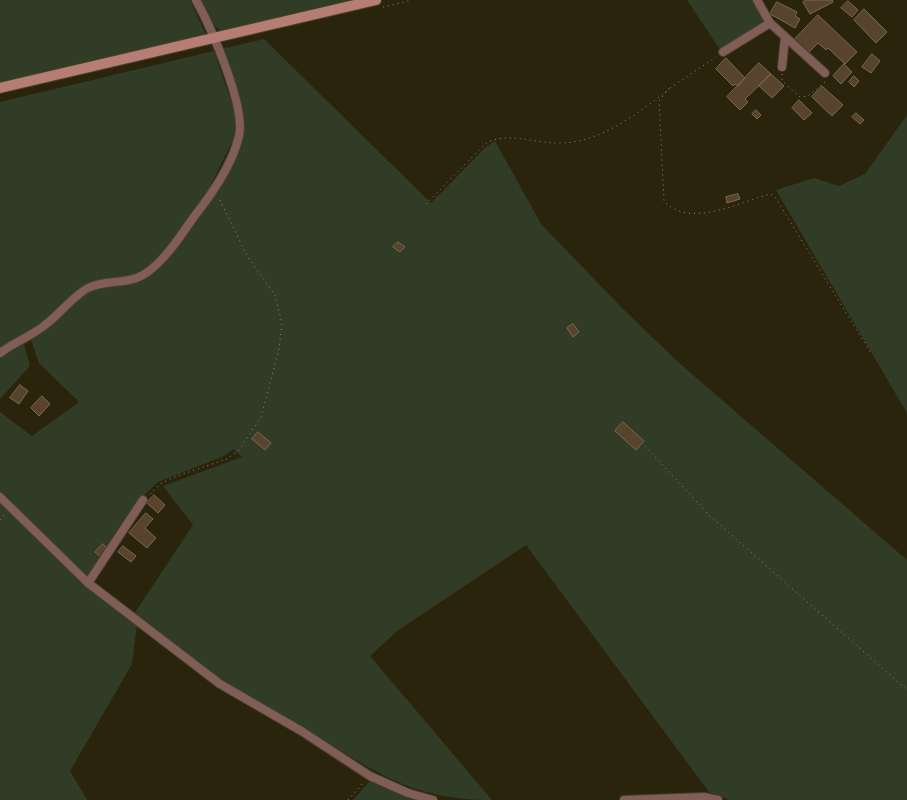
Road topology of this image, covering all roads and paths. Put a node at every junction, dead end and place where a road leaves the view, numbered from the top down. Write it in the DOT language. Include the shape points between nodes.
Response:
graph roads {
  1 [pos="196,0"];
  2 [pos="376,0"];
  3 [pos="757,0"];
  4 [pos="770,23"];
  5 [pos="785,37"];
  6 [pos="215,39"];
  7 [pos="723,52"];
  8 [pos="782,66"];
  9 [pos="825,73"];
  10 [pos="0,88"];
  11 [pos="669,88"];
  12 [pos="215,188"];
  13 [pos="426,204"];
  14 [pos="0,353"];
  15 [pos="872,355"];
  16 [pos="645,446"];
  17 [pos="0,498"];
  18 [pos="143,500"];
  19 [pos="88,583"];
  20 [pos="907,690"];
  21 [pos="370,776"];
  22 [pos="348,800"];
  23 [pos="433,800"];
  24 [pos="624,800"];
  25 [pos="718,800"];
  1 -- 6 [label="street"];
  2 -- 6 [label="street"];
  3 -- 4 [label="street"];
  4 -- 5 [label="street"];
  4 -- 7 [label="street"];
  5 -- 8 [label="street"];
  5 -- 9 [label="street"];
  6 -- 10 [label="street"];
  6 -- 12 [label="street" via="240,125 234,148"];
  7 -- 11 [label="path"];
  8 -- 9 [label="path" via="782,81 800,97 808,96 825,82"];
  11 -- 13 [label="path" via="632,117 592,138 558,144 494,138"];
  11 -- 15 [label="path" via="659,100 664,201 683,213 699,213 730,208 770,194 776,197"];
  12 -- 14 [label="street" via="188,225 144,274 133,280 88,288 44,327"];
  12 -- 18 [label="path" via="247,256 275,295 282,323 278,350 261,417 239,450 227,459 160,484"];
  16 -- 20 [label="path" via="710,516"];
  17 -- 19 [label="street"];
  18 -- 19 [label="street"];
  19 -- 21 [label="street" via="220,684"];
  21 -- 22 [label="path"];
  21 -- 23 [label="street"];
  24 -- 25 [label="street" via="704,797"];
}
